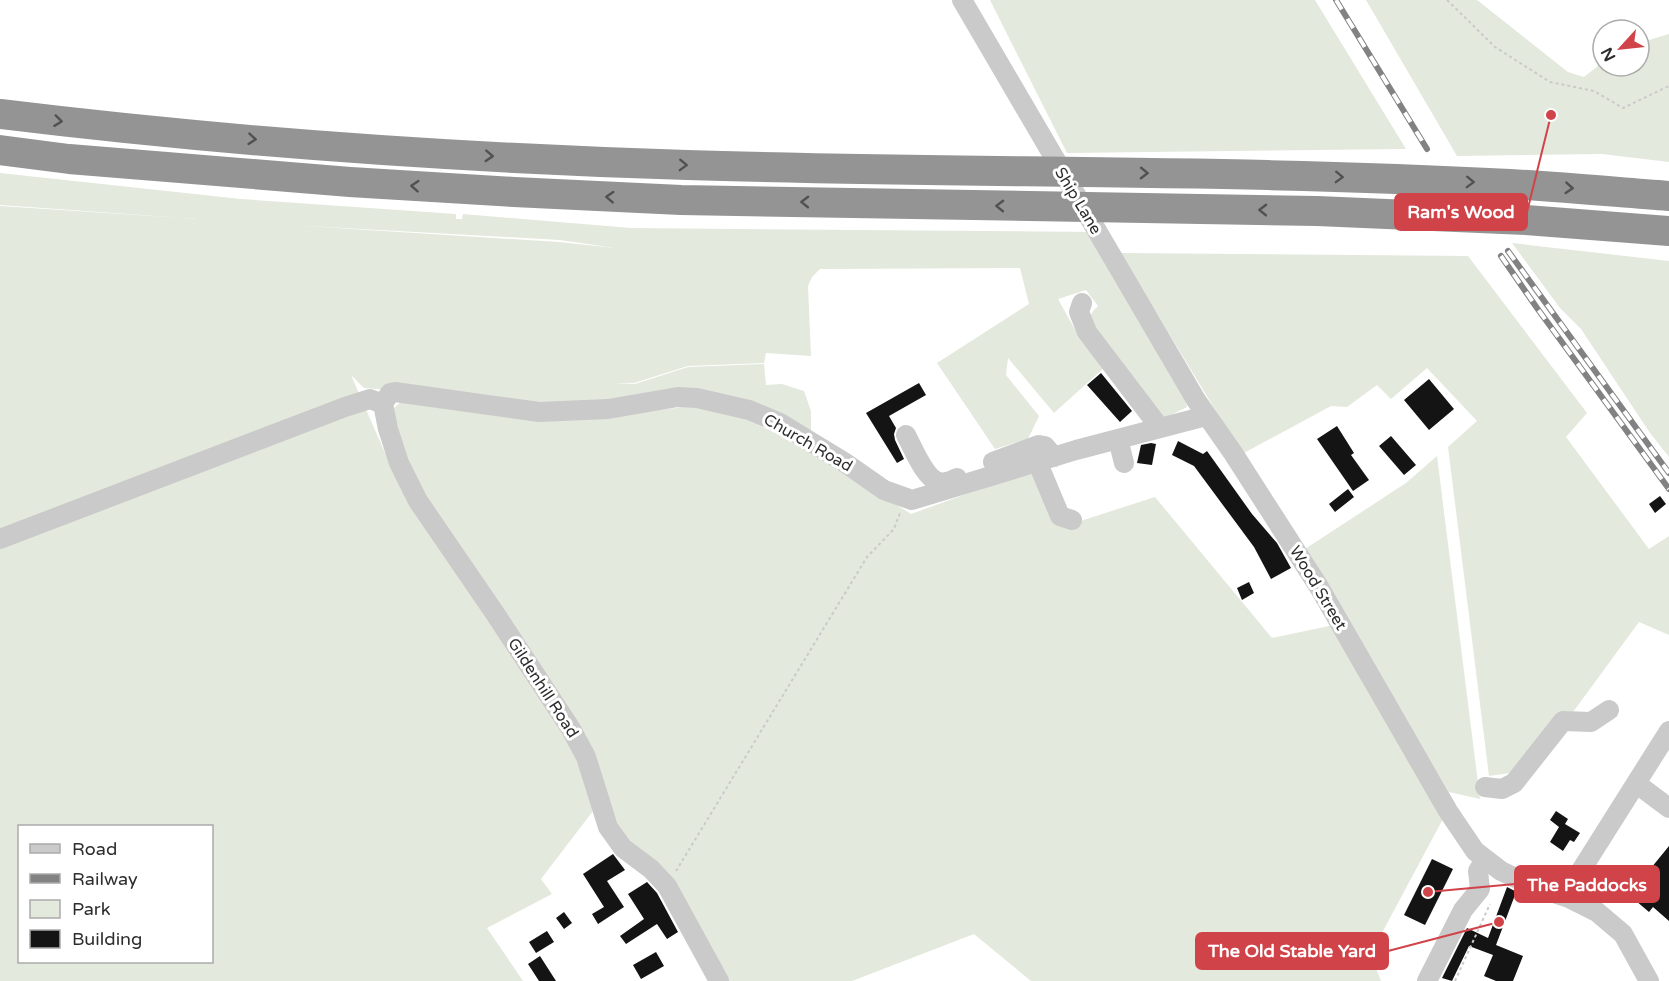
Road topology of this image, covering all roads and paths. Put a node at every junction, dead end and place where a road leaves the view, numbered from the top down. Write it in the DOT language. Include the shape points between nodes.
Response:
graph roads {
  1 [pos="962,0"];
  2 [pos="1447,0"];
  3 [pos="1669,86"];
  4 [pos="0,114"];
  5 [pos="0,150"];
  6 [pos="1669,196"];
  7 [pos="1669,231"];
  8 [pos="1082,303"];
  9 [pos="389,398"];
  10 [pos="1201,408"];
  11 [pos="1160,428"];
  12 [pos="906,435"];
  13 [pos="1118,439"];
  14 [pos="1046,459"];
  15 [pos="1124,463"];
  16 [pos="906,499"];
  17 [pos="1072,520"];
  18 [pos="0,539"];
  19 [pos="1609,710"];
  20 [pos="1667,739"];
  21 [pos="1637,784"];
  22 [pos="1485,787"];
  23 [pos="1669,808"];
  24 [pos="1485,859"];
  25 [pos="1479,879"];
  26 [pos="667,886"];
  27 [pos="1569,898"];
  28 [pos="1492,900"];
  29 [pos="1434,937"];
  30 [pos="719,981"];
  31 [pos="1427,981"];
  32 [pos="1455,981"];
  33 [pos="1649,981"];
  1 -- 10 [label="street, Ship Lane"];
  2 -- 3 [label="path" via="1495,47 1550,82 1594,91 1623,108"];
  4 -- 6 [label="highway, one-way" via="339,147 500,157 687,165 1429,181"];
  7 -- 5 [label="highway, one-way" via="1305,210 681,200 514,192 350,182"];
  8 -- 11 [label="street" via="1079,312 1088,332"];
  9 -- 16 [label="street, Church Road" via="538,412 608,410 678,397 697,398 749,410 780,423 884,490"];
  9 -- 18 [label="street, Church Road" via="345,407"];
  9 -- 26 [label="street, Gildenhill Road" via="388,429 418,501 571,729 586,757 608,827 623,848"];
  10 -- 11 [label="street"];
  10 -- 24 [label="street, Wood Street" via="1319,587 1448,811 1475,851"];
  11 -- 13 [label="street"];
  12 -- 14 [label="street" via="930,478 939,482 947,483 1039,445 1045,446"];
  13 -- 14 [label="street"];
  13 -- 15 [label="street"];
  14 -- 16 [label="street"];
  14 -- 17 [label="street" via="1060,516"];
  16 -- 26 [label="path" via="894,529 867,557"];
  19 -- 22 [label="street" via="1591,722 1563,721 1514,783 1502,789"];
  20 -- 21 [label="street"];
  21 -- 23 [label="street"];
  21 -- 27 [label="street" via="1580,872"];
  24 -- 25 [label="street" via="1478,871"];
  24 -- 27 [label="street, Wood Street" via="1533,886"];
  25 -- 29 [label="street" via="1449,910"];
  25 -- 31 [label="street" via="1480,889 1463,910"];
  26 -- 30 [label="street, Gildenhill Road"];
  27 -- 33 [label="street, Wood Street" via="1597,912 1623,934"];
  28 -- 32 [label="path"];
}
